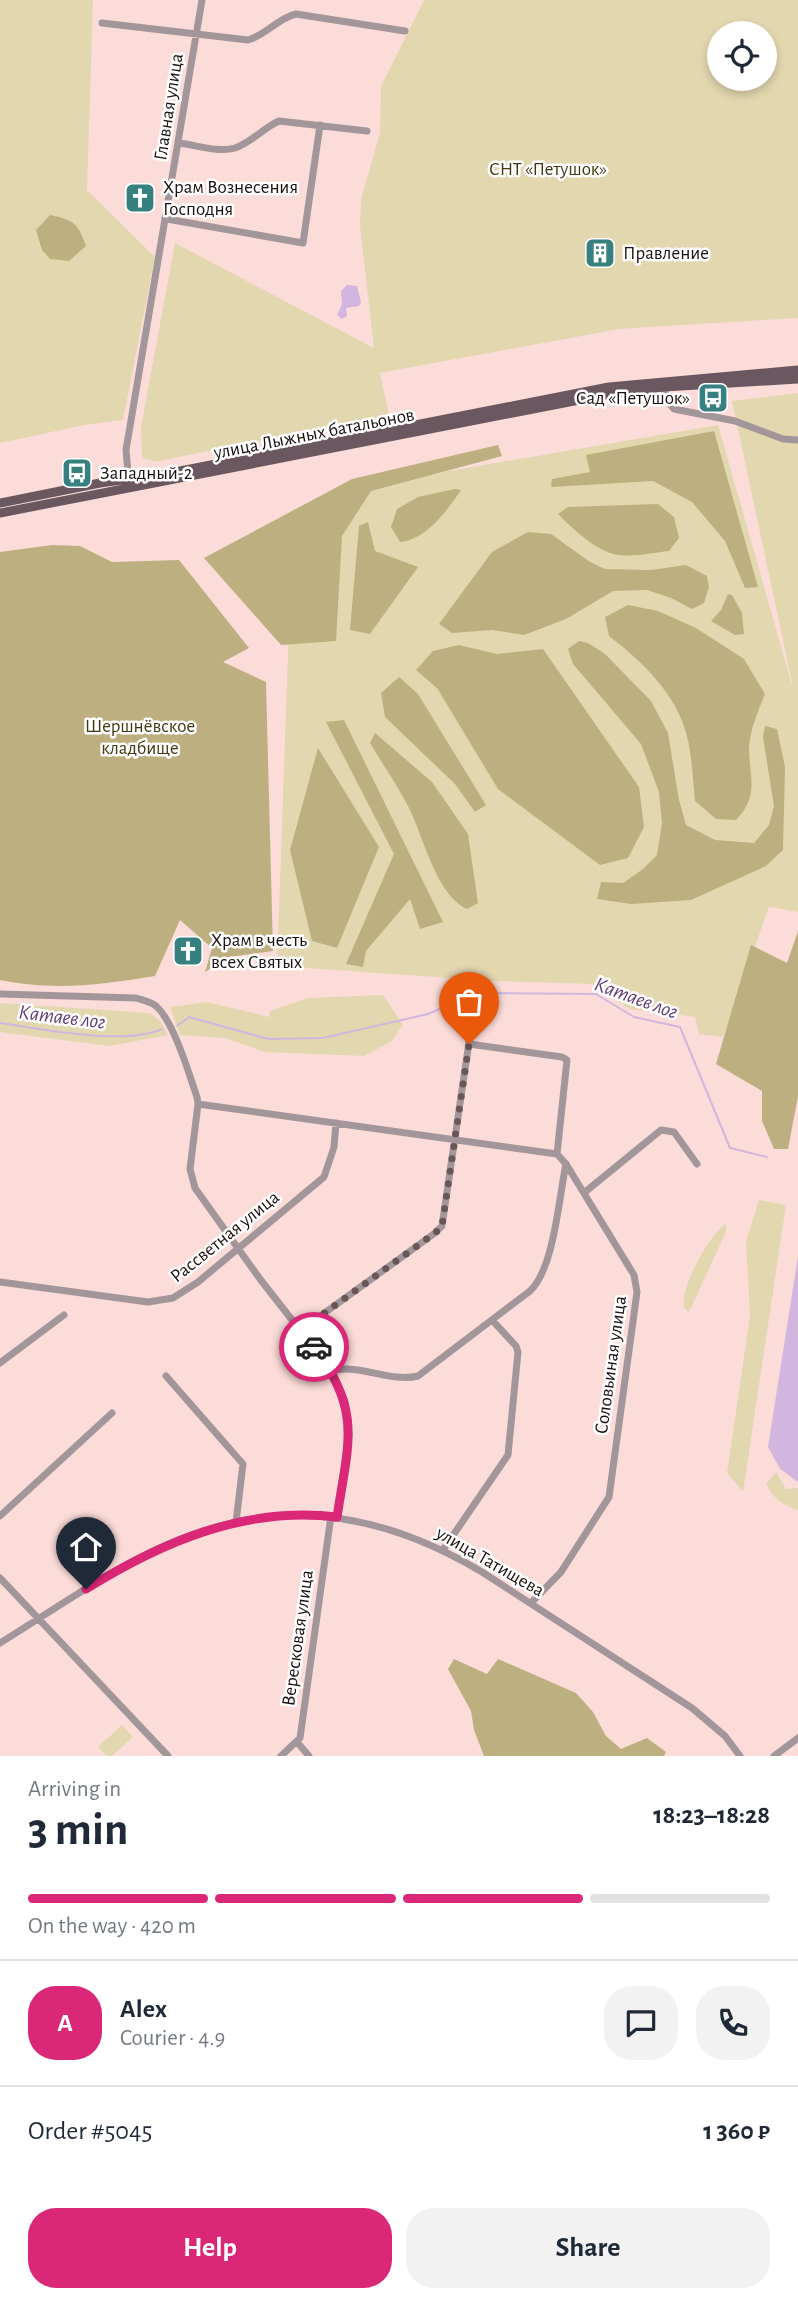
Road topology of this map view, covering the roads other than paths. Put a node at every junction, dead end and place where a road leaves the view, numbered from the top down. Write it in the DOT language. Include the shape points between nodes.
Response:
graph roads {
  1 [pos="202,0"];
  2 [pos="102,23"];
  3 [pos="405,31"];
  4 [pos="196,33"];
  5 [pos="320,125"];
  6 [pos="367,131"];
  7 [pos="179,143"];
  8 [pos="167,219"];
  9 [pos="798,370"];
  10 [pos="798,379"];
  11 [pos="634,387"];
  12 [pos="664,387"];
  13 [pos="798,440"];
  14 [pos="129,484"];
  15 [pos="0,503"];
  16 [pos="0,513"];
  17 [pos="0,994"];
  18 [pos="473,1015"];
  19 [pos="469,1044"];
  20 [pos="198,1104"];
  21 [pos="337,1124"];
  22 [pos="456,1141"];
  23 [pos="557,1154"];
  24 [pos="566,1164"];
  25 [pos="697,1164"];
  26 [pos="585,1192"];
  27 [pos="237,1247"];
  28 [pos="0,1282"];
  29 [pos="64,1315"];
  30 [pos="492,1320"];
  31 [pos="301,1330"];
  32 [pos="0,1363"];
  33 [pos="331,1371"];
  34 [pos="166,1376"];
  35 [pos="112,1413"];
  36 [pos="0,1516"];
  37 [pos="334,1516"];
  38 [pos="236,1522"];
  39 [pos="443,1550"];
  40 [pos="0,1578"];
  41 [pos="531,1603"];
  42 [pos="39,1619"];
  43 [pos="0,1643"];
  44 [pos="798,1738"];
  45 [pos="297,1742"];
  46 [pos="168,1756"];
  47 [pos="281,1756"];
  48 [pos="309,1756"];
  49 [pos="740,1756"];
  50 [pos="774,1756"];
  1 -- 4 [label="street, Главная улица"];
  2 -- 4 [label="street"];
  3 -- 4 [label="street" via="296,15 248,40"];
  4 -- 7 [label="street, Главная улица"];
  5 -- 6 [label="street"];
  5 -- 7 [label="street" via="279,121 226,149"];
  5 -- 8 [label="street" via="303,243"];
  7 -- 8 [label="street, Главная улица"];
  8 -- 14 [label="street, Главная улица" via="126,450"];
  9 -- 11 [label="main road"];
  10 -- 12 [label="main road"];
  11 -- 12 [label="main road"];
  11 -- 14 [label="main road, улица Лыжных батальонов" via="560,396"];
  12 -- 13 [label="street" via="674,409"];
  14 -- 15 [label="main road, улица Лыжных батальонов"];
  14 -- 16 [label="main road, улица Лыжных батальонов"];
  17 -- 20 [label="street" via="136,998 153,1004 171,1031"];
  18 -- 19 [label="street"];
  19 -- 22 [label="street"];
  19 -- 23 [label="street" via="567,1060"];
  20 -- 21 [label="street"];
  20 -- 27 [label="street, Вересковая улица" via="191,1178"];
  21 -- 22 [label="street"];
  21 -- 27 [label="street, Рассветная улица" via="324,1177"];
  22 -- 23 [label="street"];
  22 -- 31 [label="street" via="444,1220 438,1230"];
  23 -- 24 [label="street, Соловьиная улица"];
  24 -- 26 [label="street, Соловьиная улица"];
  24 -- 30 [label="street" via="541,1278"];
  25 -- 26 [label="street" via="674,1132 665,1129"];
  26 -- 41 [label="street, Соловьиная улица" via="634,1275 637,1292 609,1497 561,1572"];
  27 -- 28 [label="street, Рассветная улица" via="187,1289 162,1301"];
  27 -- 31 [label="street, Вересковая улица"];
  29 -- 32 [label="street"];
  30 -- 33 [label="street" via="418,1376 344,1367"];
  30 -- 39 [label="street" via="518,1352 508,1455"];
  31 -- 33 [label="street, Вересковая улица"];
  33 -- 37 [label="street, Вересковая улица" via="345,1401 349,1424"];
  34 -- 38 [label="street" via="243,1464"];
  35 -- 36 [label="street"];
  37 -- 38 [label="street, улица Татищева"];
  37 -- 39 [label="street, улица Татищева" via="387,1528"];
  37 -- 45 [label="street, Вересковая улица"];
  38 -- 42 [label="street, улица Татищева" via="153,1551"];
  39 -- 41 [label="street, улица Татищева"];
  40 -- 42 [label="street"];
  41 -- 49 [label="street, улица Татищева" via="692,1708"];
  42 -- 43 [label="street, улица Татищева"];
  42 -- 46 [label="street"];
  44 -- 50 [label="street"];
  45 -- 47 [label="street"];
  45 -- 48 [label="street"];
}
